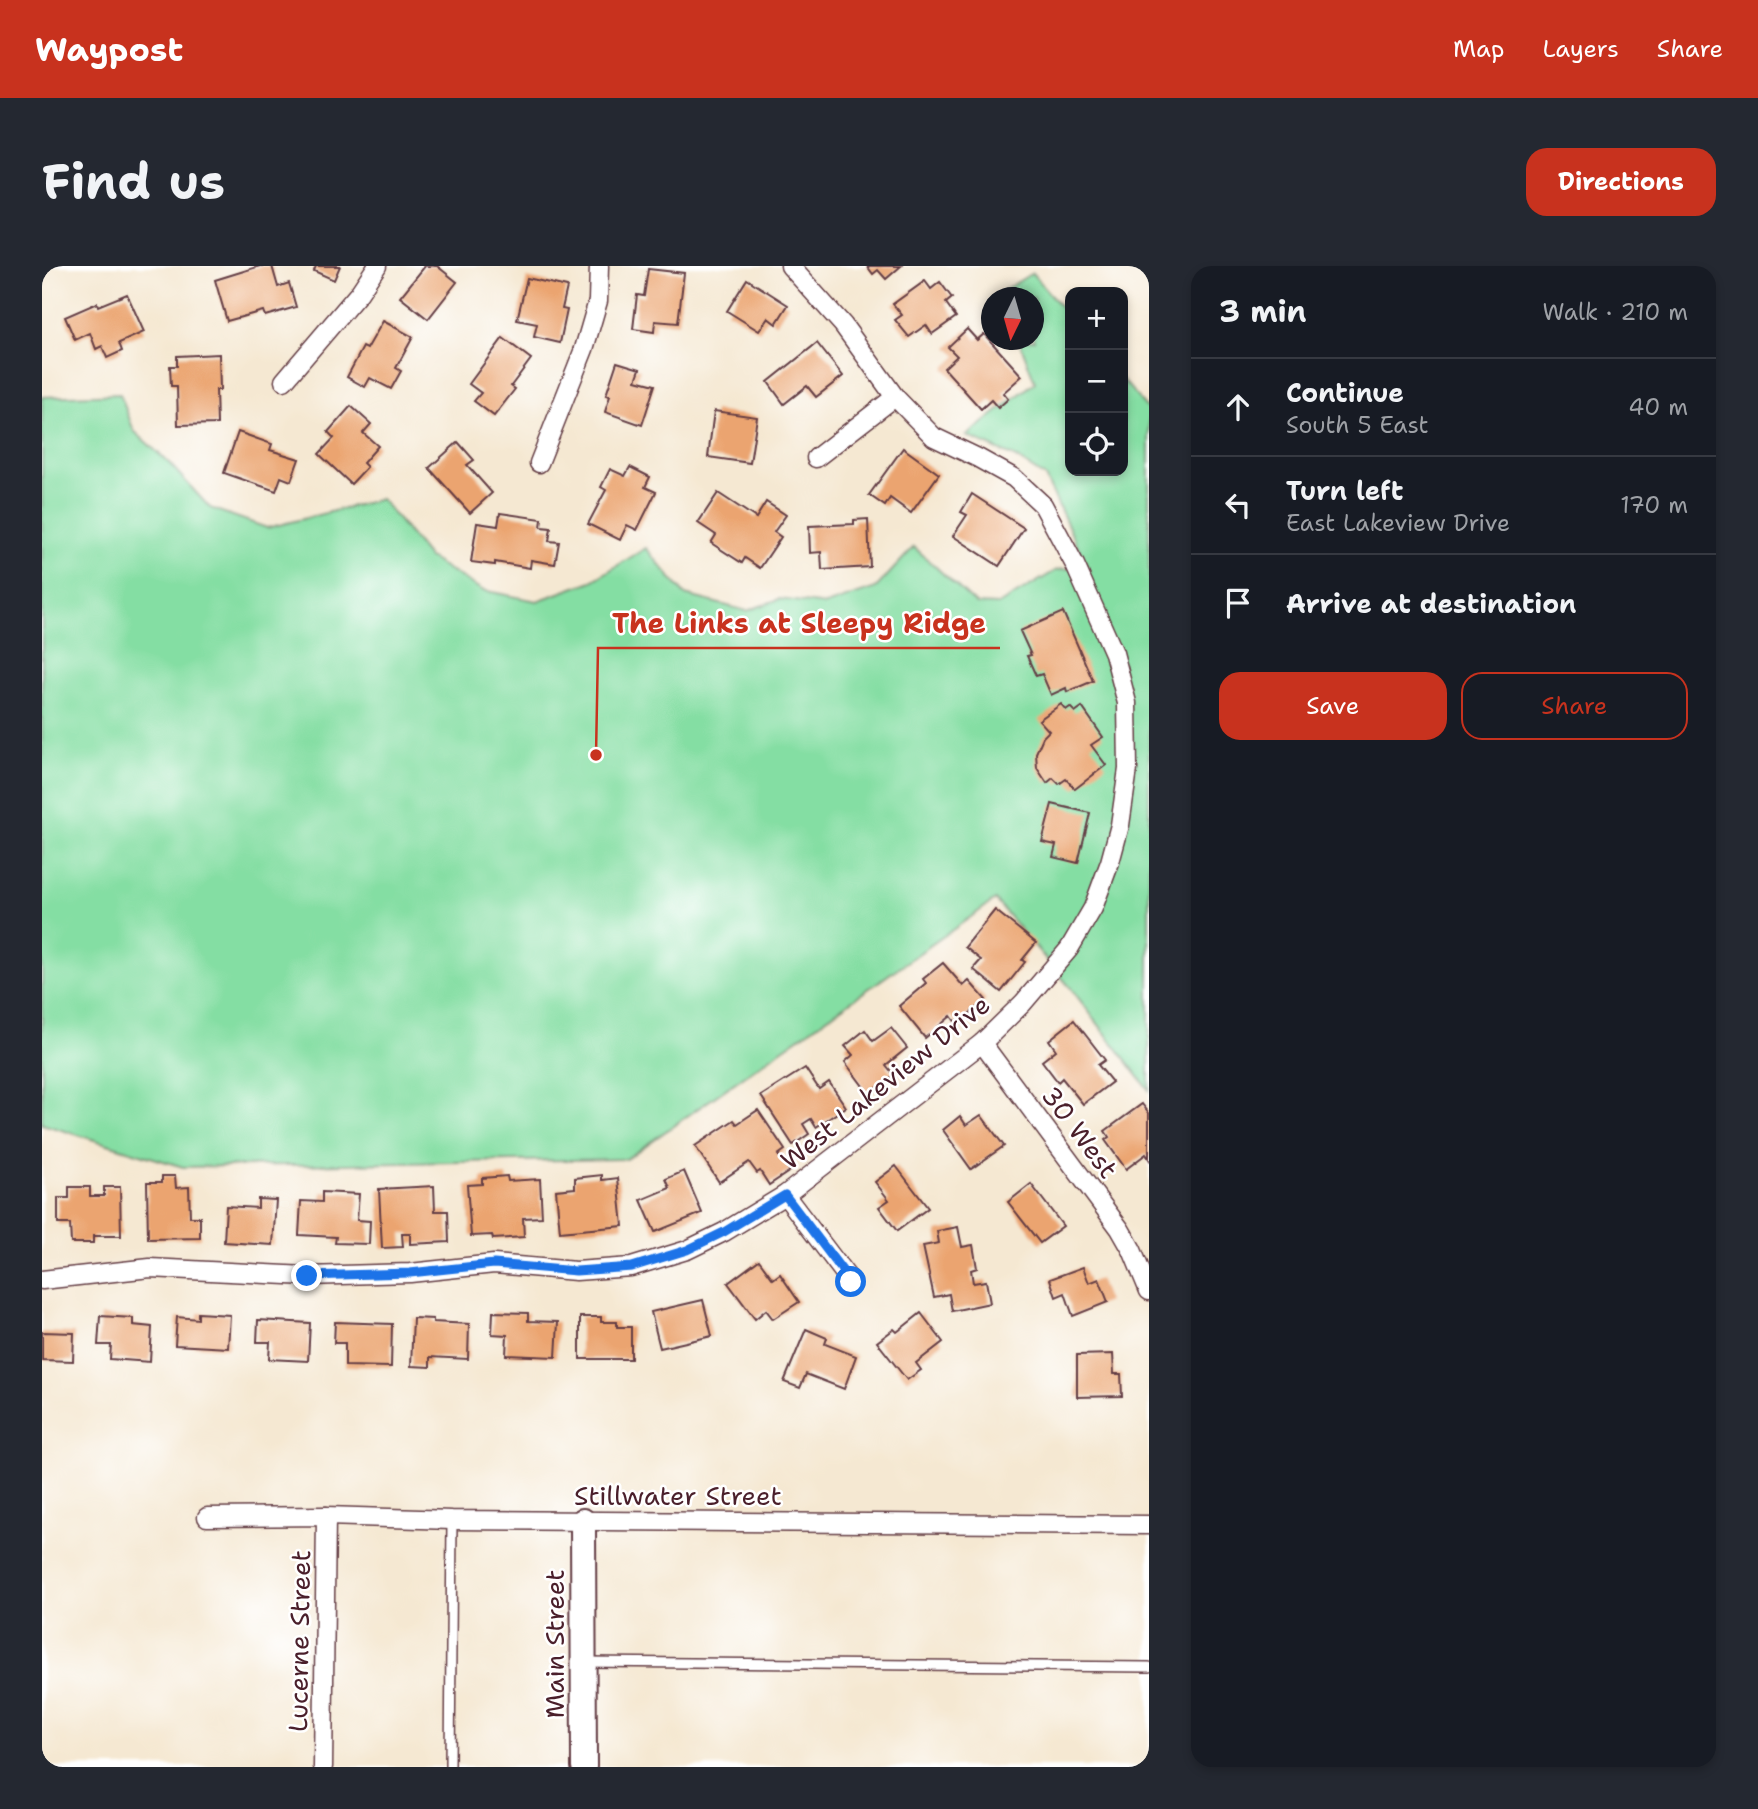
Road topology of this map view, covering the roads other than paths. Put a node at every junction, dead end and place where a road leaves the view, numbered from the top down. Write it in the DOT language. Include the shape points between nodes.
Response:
graph roads {
  1 [pos="377,266"];
  2 [pos="599,266"];
  3 [pos="790,266"];
  4 [pos="284,381"];
  5 [pos="895,397"];
  6 [pos="816,458"];
  7 [pos="538,463"];
  8 [pos="982,1043"];
  9 [pos="785,1195"];
  10 [pos="42,1280"];
  11 [pos="851,1282"];
  12 [pos="1149,1291"];
  13 [pos="326,1516"];
  14 [pos="207,1517"];
  15 [pos="452,1520"];
  16 [pos="583,1521"];
  17 [pos="1149,1525"];
  18 [pos="583,1662"];
  19 [pos="1149,1667"];
  20 [pos="323,1767"];
  21 [pos="450,1767"];
  22 [pos="584,1767"];
  1 -- 4 [label="street"];
  2 -- 7 [label="street" via="598,301 584,349"];
  3 -- 5 [label="street" via="843,325"];
  5 -- 6 [label="street"];
  5 -- 8 [label="street, West Lakeview Drive" via="934,437 1014,478 1043,505 1114,653 1127,703 1128,769 1120,825 1093,908 1069,948"];
  8 -- 9 [label="street, West Lakeview Drive"];
  8 -- 12 [label="street, 30 West" via="1120,1229"];
  9 -- 10 [label="street, West Lakeview Drive" via="687,1250 632,1267 576,1271 494,1264 410,1273 307,1276 150,1268"];
  9 -- 11 [label="street"];
  13 -- 14 [label="street, Stillwater Street"];
  13 -- 15 [label="street, Stillwater Street"];
  13 -- 20 [label="street, Lucerne Street"];
  15 -- 16 [label="street, Stillwater Street"];
  15 -- 21 [label="lane"];
  16 -- 17 [label="street, Stillwater Street"];
  16 -- 18 [label="street, Main Street"];
  18 -- 19 [label="lane"];
  18 -- 22 [label="street, Main Street"];
}
